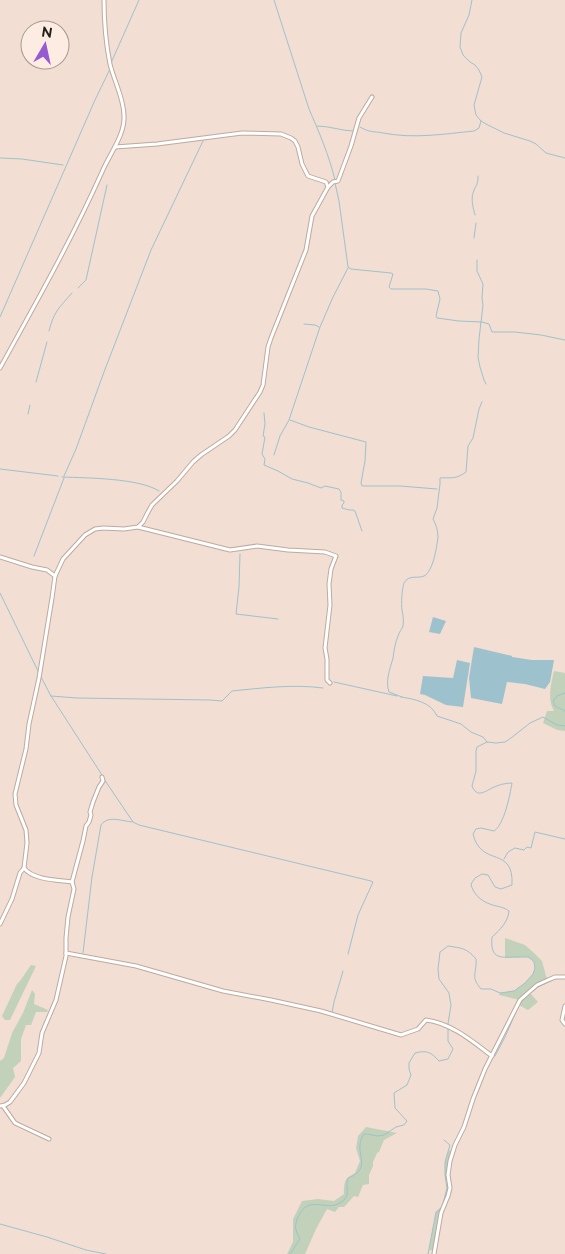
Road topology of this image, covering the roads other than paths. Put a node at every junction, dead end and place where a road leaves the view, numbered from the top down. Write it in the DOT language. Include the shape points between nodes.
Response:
graph roads {
  1 [pos="104,0"];
  2 [pos="372,96"];
  3 [pos="115,147"];
  4 [pos="328,186"];
  5 [pos="0,368"];
  6 [pos="138,526"];
  7 [pos="0,557"];
  8 [pos="54,576"];
  9 [pos="330,683"];
  10 [pos="102,777"];
  11 [pos="24,868"];
  12 [pos="72,882"];
  13 [pos="0,924"];
  14 [pos="66,953"];
  15 [pos="565,977"];
  16 [pos="565,1006"];
  17 [pos="565,1024"];
  18 [pos="492,1056"];
  19 [pos="2,1106"];
  20 [pos="49,1138"];
  21 [pos="434,1254"];
  1 -- 3 [label="street" via="110,64 124,116"];
  2 -- 4 [label="street" via="363,110 338,181"];
  3 -- 4 [label="street" via="242,133 281,134 295,141 308,176 326,182"];
  3 -- 5 [label="street"];
  4 -- 6 [label="street" via="312,216 306,250 268,347 260,392 235,430 193,462 152,505"];
  6 -- 8 [label="street" via="95,529 63,559"];
  6 -- 9 [label="street" via="230,550 256,546 325,552 336,556 329,584 325,648 327,680"];
  7 -- 8 [label="street" via="47,570"];
  8 -- 11 [label="street" via="40,678 16,794 16,805 26,830"];
  10 -- 12 [label="street"];
  11 -- 12 [label="street" via="28,873 49,880"];
  11 -- 13 [label="street"];
  12 -- 14 [label="street" via="74,889"];
  14 -- 18 [label="street" via="136,966 223,991 320,1011 401,1035 418,1029 426,1020 454,1029"];
  14 -- 19 [label="street" via="56,1000 42,1033 39,1053 24,1083 10,1102"];
  15 -- 18 [label="street" via="548,980 520,1000"];
  16 -- 17 [label="street" via="562,1020"];
  18 -- 21 [label="street" via="453,1149 448,1168 450,1188 441,1213"];
  19 -- 20 [label="street" via="15,1123"];
}
